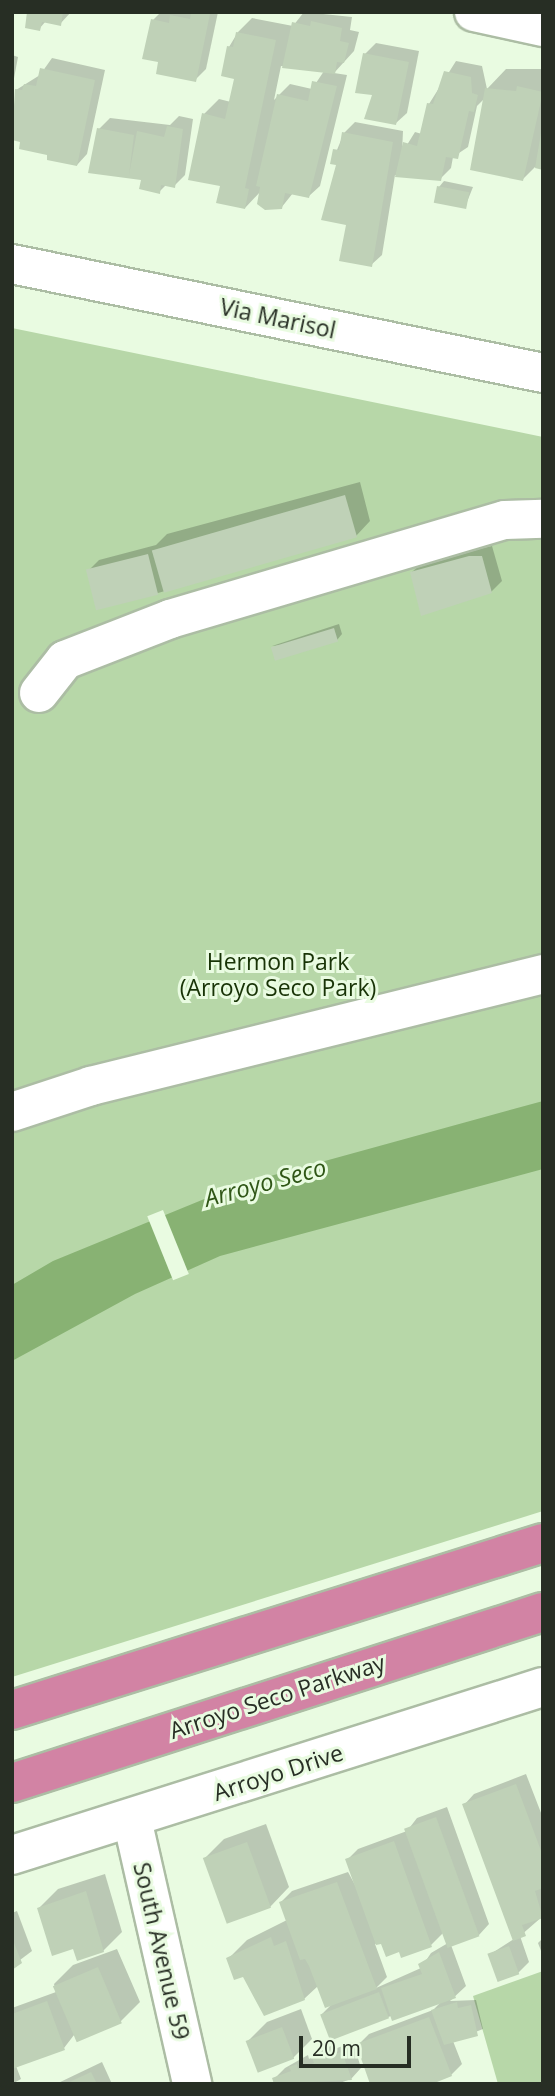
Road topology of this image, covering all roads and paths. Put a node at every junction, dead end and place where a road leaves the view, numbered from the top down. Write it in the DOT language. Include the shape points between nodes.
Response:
graph roads {
  1 [pos="474,12"];
  2 [pos="543,27"];
  3 [pos="12,264"];
  4 [pos="543,373"];
  5 [pos="543,519"];
  6 [pos="39,693"];
  7 [pos="543,974"];
  8 [pos="12,1112"];
  9 [pos="543,1542"];
  10 [pos="543,1612"];
  11 [pos="543,1687"];
  12 [pos="12,1710"];
  13 [pos="12,1783"];
  14 [pos="132,1819"];
  15 [pos="12,1855"];
  16 [pos="192,2084"];
  1 -- 2 [label="street"];
  3 -- 4 [label="street, Via Marisol"];
  5 -- 6 [label="street" via="506,520 170,619 65,660"];
  7 -- 8 [label="street" via="91,1086"];
  9 -- 12 [label="highway"];
  10 -- 13 [label="highway, Arroyo Seco Parkway"];
  11 -- 14 [label="street, Arroyo Drive"];
  14 -- 15 [label="street, Arroyo Drive"];
  14 -- 16 [label="street, South Avenue 59"];
}
